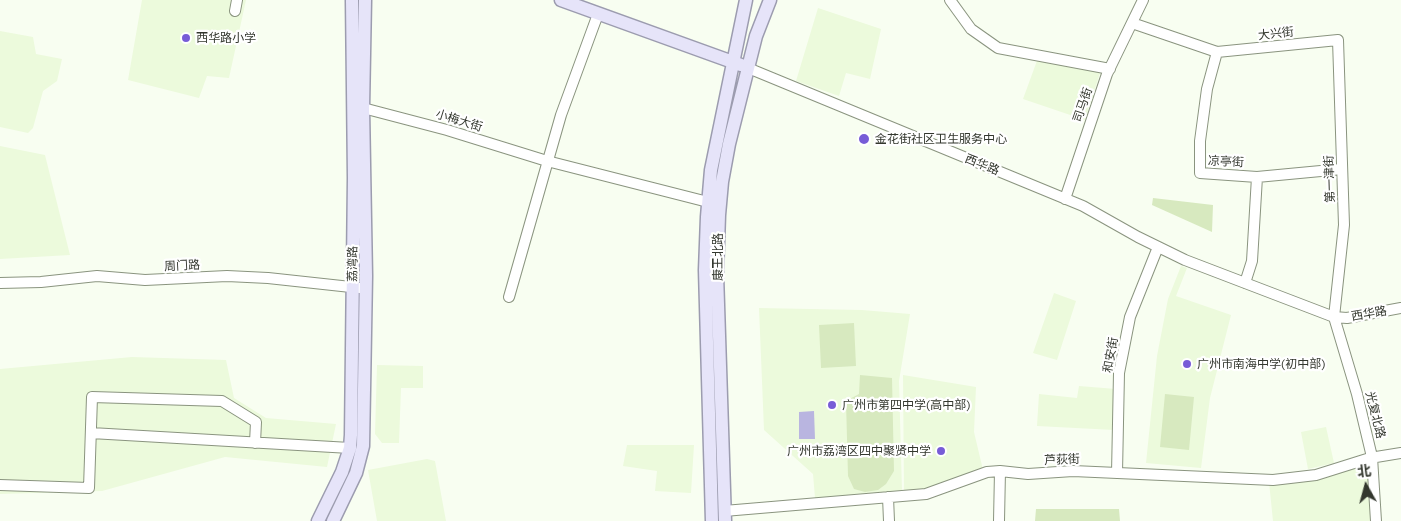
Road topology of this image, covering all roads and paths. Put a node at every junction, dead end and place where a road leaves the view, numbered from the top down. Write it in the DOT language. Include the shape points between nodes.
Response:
graph roads {
  1 [pos="352,0"];
  2 [pos="365,0"];
  3 [pos="561,0"];
  4 [pos="746,0"];
  5 [pos="770,0"];
  6 [pos="950,0"];
  7 [pos="1143,0"];
  8 [pos="598,14"];
  9 [pos="1132,23"];
  10 [pos="1338,40"];
  11 [pos="1217,52"];
  12 [pos="733,62"];
  13 [pos="748,68"];
  14 [pos="1110,69"];
  15 [pos="727,91"];
  16 [pos="742,95"];
  17 [pos="363,108"];
  18 [pos="547,161"];
  19 [pos="1342,169"];
  20 [pos="1257,177"];
  21 [pos="1065,199"];
  22 [pos="708,202"];
  23 [pos="1158,247"];
  24 [pos="0,283"];
  25 [pos="1245,283"];
  26 [pos="359,288"];
  27 [pos="509,296"];
  28 [pos="1401,308"];
  29 [pos="1334,317"];
  30 [pos="91,433"];
  31 [pos="255,442"];
  32 [pos="350,448"];
  33 [pos="1401,453"];
  34 [pos="1372,457"];
  35 [pos="1000,471"];
  36 [pos="1117,473"];
  37 [pos="0,485"];
  38 [pos="888,497"];
  39 [pos="725,516"];
  40 [pos="318,521"];
  41 [pos="333,521"];
  42 [pos="712,521"];
  43 [pos="889,521"];
  44 [pos="999,521"];
  45 [pos="1376,521"];
  1 -- 26 [label="main road, 荔湾路"];
  2 -- 17 [label="main road, 荔湾路"];
  3 -- 8 [label="main road, 西华路"];
  4 -- 12 [label="main road, 康王北路"];
  5 -- 13 [label="main road, 康王北路"];
  6 -- 14 [label="street" via="971,29 998,48"];
  7 -- 9 [label="street, 司马街"];
  8 -- 12 [label="main road, 西华路"];
  8 -- 18 [label="street"];
  9 -- 11 [label="street"];
  9 -- 14 [label="street, 司马街"];
  10 -- 11 [label="street, 大兴街"];
  10 -- 19 [label="street, 第一津街"];
  11 -- 20 [label="street, 凉亭街" via="1207,89 1200,141 1200,173"];
  12 -- 13 [label="main road, 西华路"];
  12 -- 15 [label="main road, 康王北路"];
  13 -- 16 [label="main road, 康王北路"];
  13 -- 21 [label="street, 西华路"];
  14 -- 21 [label="street, 司马街"];
  15 -- 16 [label="street" via="735,86"];
  15 -- 22 [label="main road, 康王北路"];
  16 -- 39 [label="main road, 康王北路" via="724,167 717,236"];
  17 -- 18 [label="street, 小梅大街"];
  17 -- 26 [label="main road, 荔湾路"];
  18 -- 22 [label="street, 小梅大街"];
  18 -- 27 [label="street"];
  19 -- 20 [label="street, 凉亭街"];
  19 -- 29 [label="street, 第一津街" via="1344,225"];
  20 -- 25 [label="street" via="1252,261"];
  21 -- 23 [label="street, 西华路"];
  22 -- 42 [label="main road, 康王北路" via="705,270"];
  23 -- 25 [label="street, 西华路"];
  23 -- 36 [label="street, 和安街" via="1130,317 1119,373"];
  24 -- 26 [label="street, 周门路" via="97,276 145,280 227,276"];
  25 -- 29 [label="street, 西华路"];
  26 -- 32 [label="main road, 荔湾路"];
  26 -- 41 [label="main road, 荔湾路" via="363,446 356,473"];
  28 -- 29 [label="street, 西华路" via="1347,318"];
  29 -- 34 [label="street, 光复北路"];
  30 -- 31 [label="street"];
  30 -- 31 [label="street" via="92,397 222,401 256,422"];
  30 -- 37 [label="street" via="89,488"];
  31 -- 32 [label="street"];
  32 -- 40 [label="main road, 荔湾路"];
  33 -- 34 [label="street, 芦荻街"];
  34 -- 36 [label="street, 芦荻街" via="1316,475 1273,480"];
  34 -- 45 [label="street, 光复北路"];
  35 -- 36 [label="street, 芦荻街" via="1028,474"];
  35 -- 38 [label="street, 芦荻街" via="979,474 926,494"];
  35 -- 44 [label="street"];
  38 -- 39 [label="street, 芦荻街"];
  38 -- 43 [label="street"];
}
